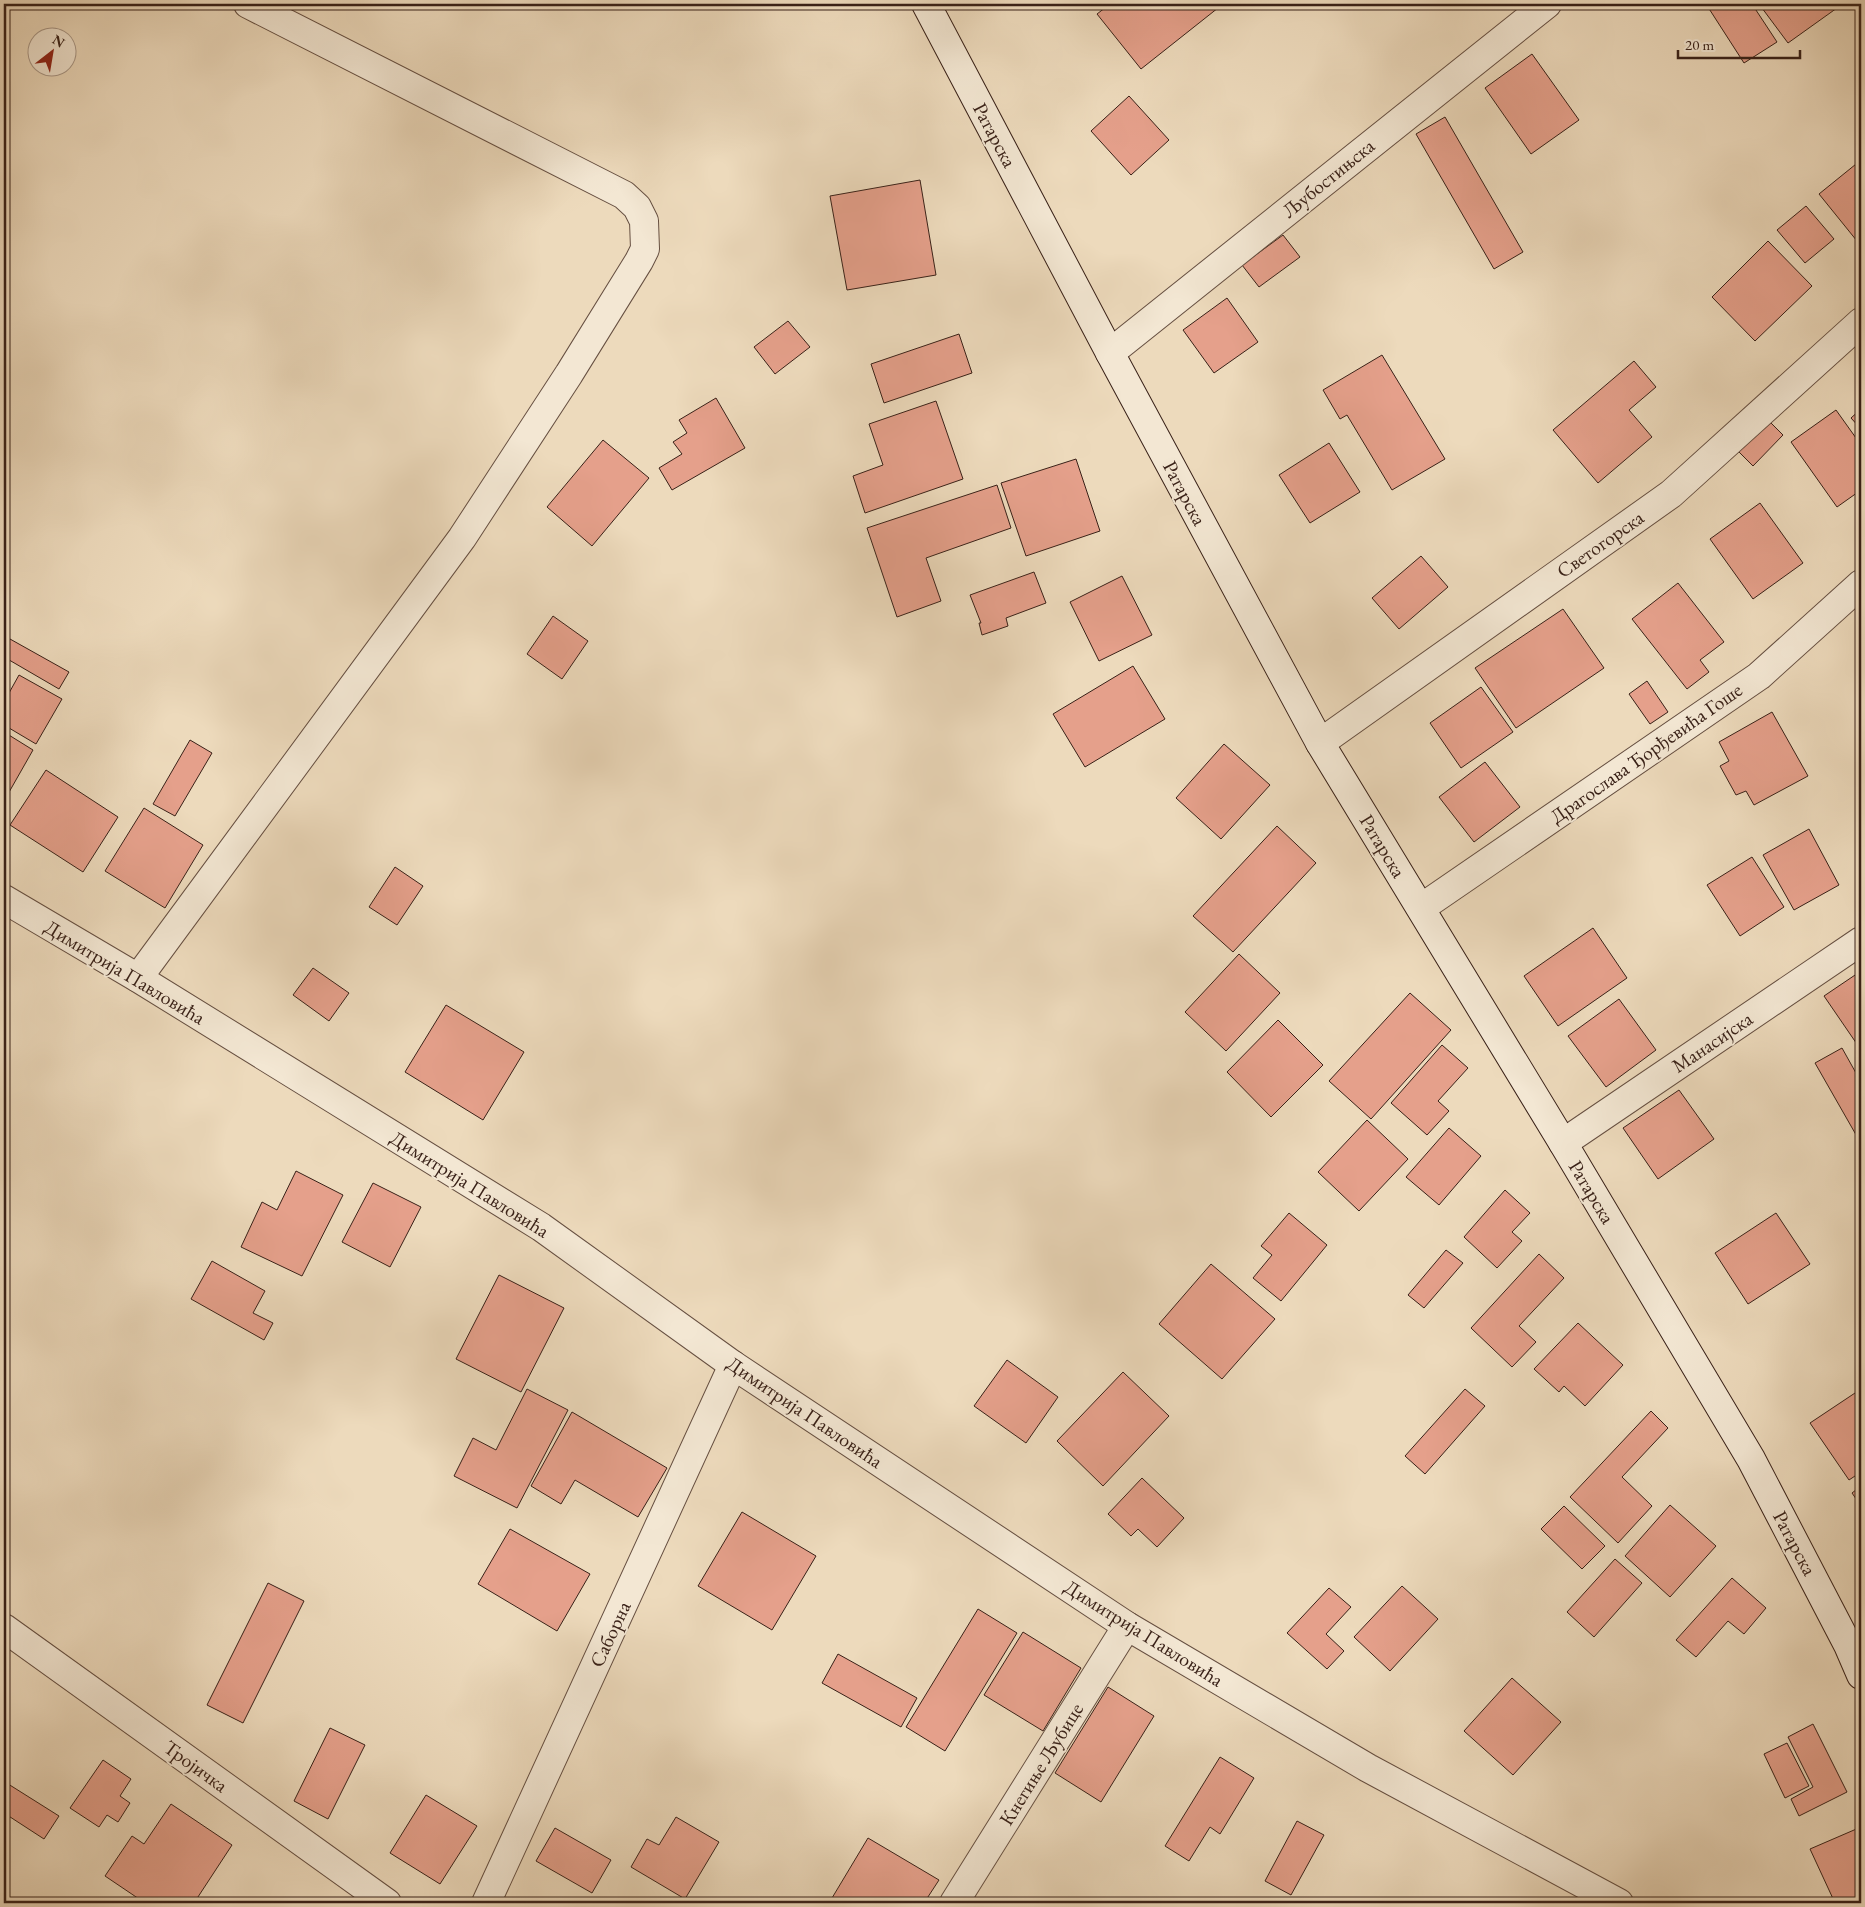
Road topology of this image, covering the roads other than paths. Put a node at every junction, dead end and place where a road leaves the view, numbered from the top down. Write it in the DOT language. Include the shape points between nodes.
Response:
graph roads {
  1 [pos="248,4"];
  2 [pos="926,4"];
  3 [pos="1547,4"];
  4 [pos="1861,322"];
  5 [pos="1110,353"];
  6 [pos="1861,584"];
  7 [pos="1320,743"];
  8 [pos="4,899"];
  9 [pos="1420,908"];
  10 [pos="1861,941"];
  11 [pos="138,978"];
  12 [pos="1563,1144"];
  13 [pos="733,1365"];
  14 [pos="1127,1626"];
  15 [pos="4,1628"];
  16 [pos="1861,1676"];
  17 [pos="388,1903"];
  18 [pos="486,1903"];
  19 [pos="954,1903"];
  20 [pos="1619,1903"];
  1 -- 11 [label="street" via="624,195 637,207 644,221 645,249 569,374 462,538"];
  2 -- 5 [label="street, Ратарска"];
  3 -- 5 [label="street, Љубостињска"];
  4 -- 7 [label="street, Светогорска" via="1671,494"];
  5 -- 7 [label="street, Ратарска"];
  6 -- 9 [label="street, Драгослава Ђорђевића Гоше" via="1759,676"];
  7 -- 9 [label="street, Ратарска"];
  8 -- 11 [label="street, Димитрија Павловића"];
  9 -- 12 [label="street, Ратарска"];
  10 -- 12 [label="street, Манасијска"];
  11 -- 13 [label="street, Димитрија Павловића" via="541,1228"];
  12 -- 16 [label="street, Ратарска" via="1751,1459"];
  13 -- 14 [label="street, Димитрија Павловића"];
  13 -- 18 [label="street, Саборна"];
  14 -- 19 [label="street, Кнегиње Љубице"];
  14 -- 20 [label="street, Димитрија Павловића" via="1368,1768"];
  15 -- 17 [label="street, Тројичка"];
}
